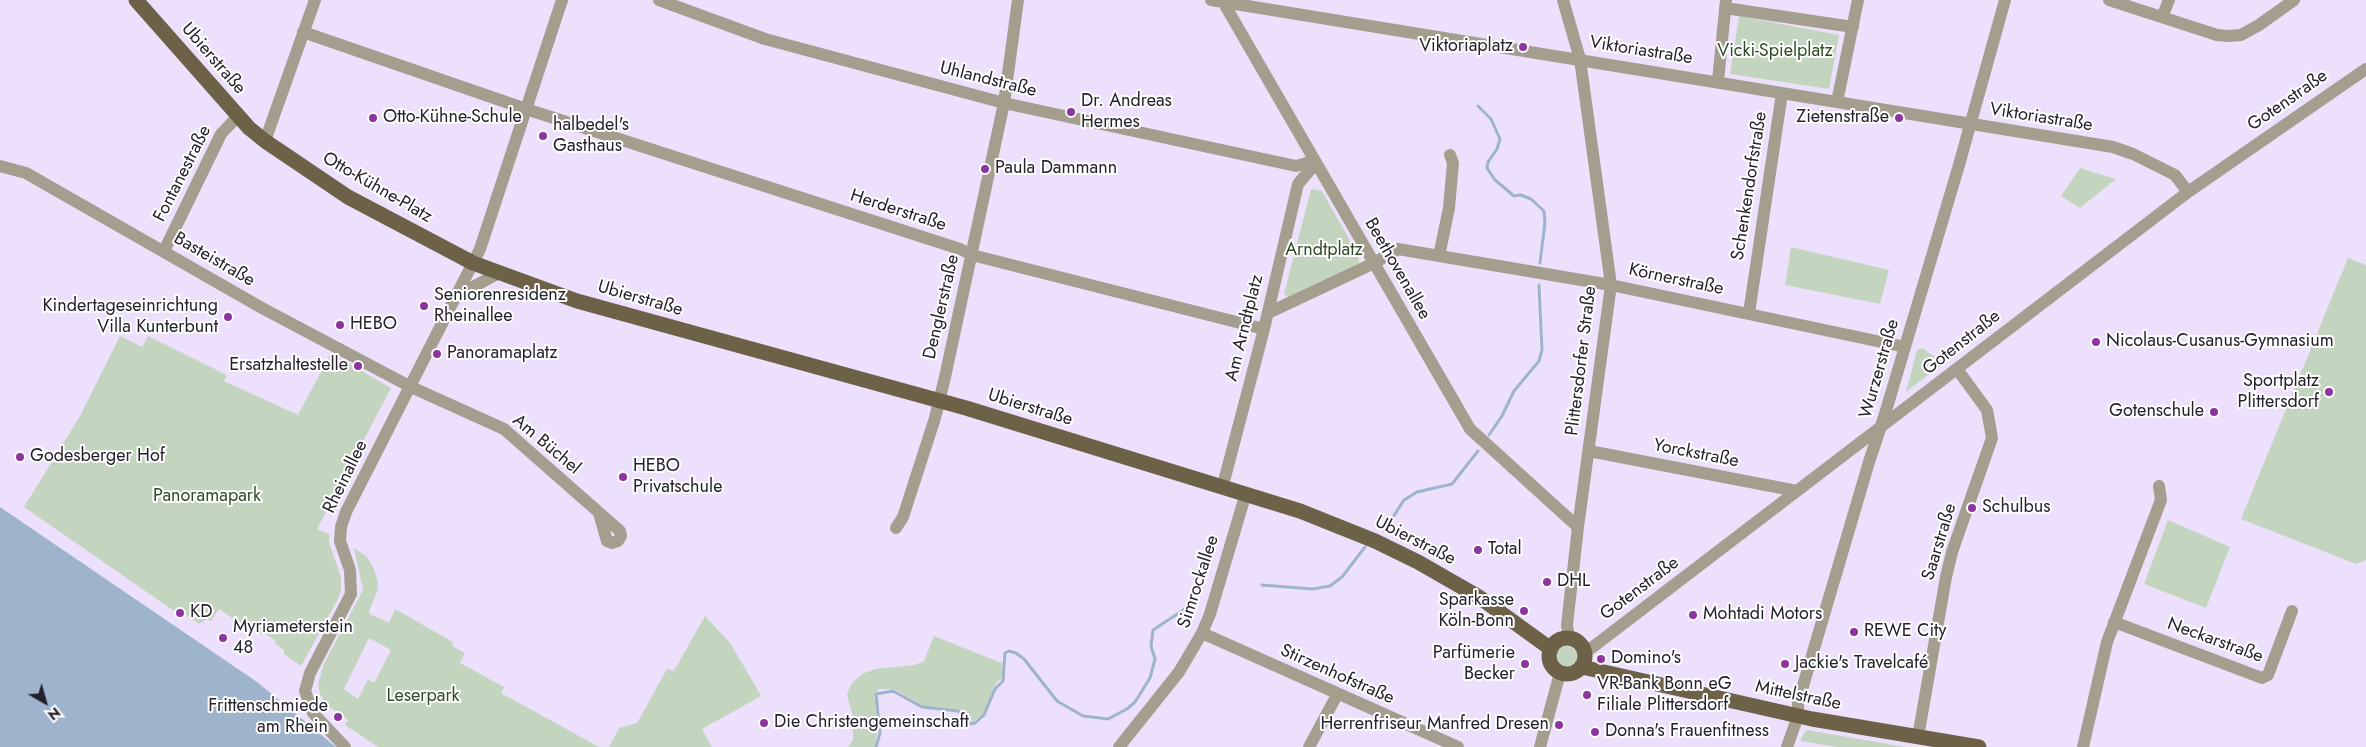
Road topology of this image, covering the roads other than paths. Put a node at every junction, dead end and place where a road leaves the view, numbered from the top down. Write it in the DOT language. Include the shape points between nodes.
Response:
graph roads {
  1 [pos="136,0"];
  2 [pos="314,0"];
  3 [pos="562,0"];
  4 [pos="659,0"];
  5 [pos="1018,0"];
  6 [pos="1219,0"];
  7 [pos="1563,0"];
  8 [pos="1858,0"];
  9 [pos="2005,0"];
  10 [pos="2109,0"];
  11 [pos="2168,0"];
  12 [pos="2294,0"];
  13 [pos="1726,4"];
  14 [pos="2162,17"];
  15 [pos="1853,27"];
  16 [pos="303,32"];
  17 [pos="1580,59"];
  18 [pos="2366,69"];
  19 [pos="1718,81"];
  20 [pos="1782,94"];
  21 [pos="1837,102"];
  22 [pos="1004,104"];
  23 [pos="526,109"];
  24 [pos="238,116"];
  25 [pos="1971,124"];
  26 [pos="265,141"];
  27 [pos="1450,156"];
  28 [pos="1314,162"];
  29 [pos="0,166"];
  30 [pos="1299,172"];
  31 [pos="2188,192"];
  32 [pos="164,252"];
  33 [pos="972,255"];
  34 [pos="1439,256"];
  35 [pos="473,263"];
  36 [pos="1374,264"];
  37 [pos="500,274"];
  38 [pos="1611,285"];
  39 [pos="458,295"];
  40 [pos="1268,313"];
  41 [pos="1749,313"];
  42 [pos="1264,329"];
  43 [pos="1905,346"];
  44 [pos="1956,369"];
  45 [pos="411,387"];
  46 [pos="939,401"];
  47 [pos="1881,428"];
  48 [pos="1588,451"];
  49 [pos="1223,485"];
  50 [pos="2158,486"];
  51 [pos="1797,491"];
  52 [pos="1246,493"];
  53 [pos="599,513"];
  54 [pos="1578,527"];
  55 [pos="896,528"];
  56 [pos="2292,611"];
  57 [pos="2114,622"];
  58 [pos="1202,633"];
  59 [pos="1569,639"];
  60 [pos="1551,649"];
  61 [pos="1583,660"];
  62 [pos="1560,673"];
  63 [pos="1337,694"];
  64 [pos="1798,716"];
  65 [pos="1924,741"];
  66 [pos="345,747"];
  67 [pos="1119,747"];
  68 [pos="1309,747"];
  69 [pos="1458,747"];
  70 [pos="1540,747"];
  71 [pos="1787,747"];
  72 [pos="1979,747"];
  73 [pos="2082,747"];
  1 -- 24 [label="main road, Ubierstraße"];
  2 -- 16 [label="street"];
  3 -- 23 [label="street, Rheinallee"];
  4 -- 22 [label="street, Uhlandstraße" via="765,39"];
  5 -- 22 [label="street, Denglerstraße"];
  6 -- 17 [label="street, Viktoriastraße"];
  6 -- 28 [label="street, Beethovenallee"];
  7 -- 17 [label="street, Plittersdorfer Straße"];
  8 -- 15 [label="street"];
  9 -- 25 [label="street, Wurzerstraße"];
  10 -- 14 [label="street"];
  11 -- 14 [label="street"];
  12 -- 14 [label="street" via="2241,35 2217,35"];
  13 -- 15 [label="street"];
  13 -- 19 [label="street"];
  15 -- 21 [label="street"];
  16 -- 23 [label="street"];
  16 -- 26 [label="street"];
  17 -- 19 [label="street, Viktoriastraße"];
  17 -- 38 [label="street, Plittersdorfer Straße"];
  18 -- 31 [label="street, Gotenstraße"];
  19 -- 20 [label="street, Viktoriastraße"];
  20 -- 21 [label="street, Viktoriastraße"];
  20 -- 41 [label="street, Schenkendorfstraße"];
  21 -- 25 [label="street, Viktoriastraße"];
  22 -- 30 [label="street, Uhlandstraße"];
  22 -- 33 [label="street, Denglerstraße"];
  23 -- 33 [label="street, Herderstraße"];
  23 -- 35 [label="street, Rheinallee"];
  24 -- 26 [label="main road, Ubierstraße"];
  24 -- 32 [label="street, Fontanestraße" via="221,134"];
  25 -- 31 [label="street, Viktoriastraße" via="2113,147 2175,174"];
  25 -- 43 [label="street, Wurzerstraße"];
  26 -- 35 [label="main road, Otto-Kühne-Platz" via="348,197"];
  27 -- 34 [label="street" via="1453,163 1449,208"];
  28 -- 30 [label="street, Uhlandstraße"];
  28 -- 36 [label="street, Beethovenallee"];
  29 -- 32 [label="street, Basteistraße" via="26,173"];
  30 -- 40 [label="street, Am Arndtplatz"];
  31 -- 44 [label="street, Gotenstraße"];
  32 -- 45 [label="street, Basteistraße"];
  33 -- 42 [label="street, Herderstraße"];
  33 -- 46 [label="street, Denglerstraße"];
  34 -- 36 [label="street, Körnerstraße" via="1398,249"];
  34 -- 38 [label="street, Körnerstraße"];
  35 -- 37 [label="main road, Ubierstraße"];
  35 -- 39 [label="street, Rheinallee"];
  36 -- 40 [label="street"];
  36 -- 54 [label="street, Beethovenallee" via="1470,430"];
  37 -- 39 [label="street"];
  37 -- 46 [label="main road, Ubierstraße" via="583,302"];
  38 -- 41 [label="street, Körnerstraße"];
  38 -- 48 [label="street, Plittersdorfer Straße"];
  39 -- 45 [label="street, Rheinallee"];
  40 -- 42 [label="street, Am Arndtplatz"];
  41 -- 43 [label="street, Körnerstraße"];
  42 -- 49 [label="street, Am Arndtplatz"];
  43 -- 47 [label="street, Wurzerstraße"];
  44 -- 47 [label="street, Gotenstraße"];
  44 -- 65 [label="street, Saarstraße" via="1987,410 1992,438 1946,577"];
  45 -- 53 [label="street, Am Büchel" via="504,429"];
  45 -- 66 [label="street, Rheinallee" via="346,512 340,542 350,570 352,590 307,679 305,691 309,708"];
  46 -- 49 [label="main road, Ubierstraße"];
  46 -- 55 [label="street, Denglerstraße" via="903,517"];
  47 -- 51 [label="street, Gotenstraße"];
  47 -- 64 [label="street, Wurzerstraße" via="1798,703"];
  48 -- 51 [label="street, Yorckstraße"];
  48 -- 54 [label="street, Plittersdorfer Straße"];
  49 -- 52 [label="main road, Ubierstraße"];
  50 -- 57 [label="street" via="2161,500"];
  51 -- 61 [label="street, Gotenstraße"];
  52 -- 58 [label="street, Simrockallee"];
  52 -- 60 [label="main road, Ubierstraße" via="1343,527 1418,562 1479,597"];
  54 -- 59 [label="street, Plittersdorfer Straße" via="1567,625"];
  56 -- 57 [label="street, Neckarstraße" via="2268,675 2262,678"];
  57 -- 73 [label="street"];
  58 -- 63 [label="street, Stirzenhofstraße"];
  58 -- 67 [label="street, Simrockallee" via="1179,672"];
  59 -- 60 [label="main road" via="1558,641"];
  59 -- 61 [label="main road" via="1579,643"];
  60 -- 62 [label="main road" via="1551,666"];
  61 -- 62 [label="main road" via="1572,674"];
  61 -- 64 [label="main road, Mittelstraße"];
  62 -- 70 [label="street"];
  63 -- 68 [label="street"];
  63 -- 69 [label="street, Stirzenhofstraße"];
  64 -- 65 [label="main road, Mittelstraße"];
  64 -- 71 [label="street, Wurzerstraße"];
  65 -- 72 [label="main road, Mittelstraße"];
}
